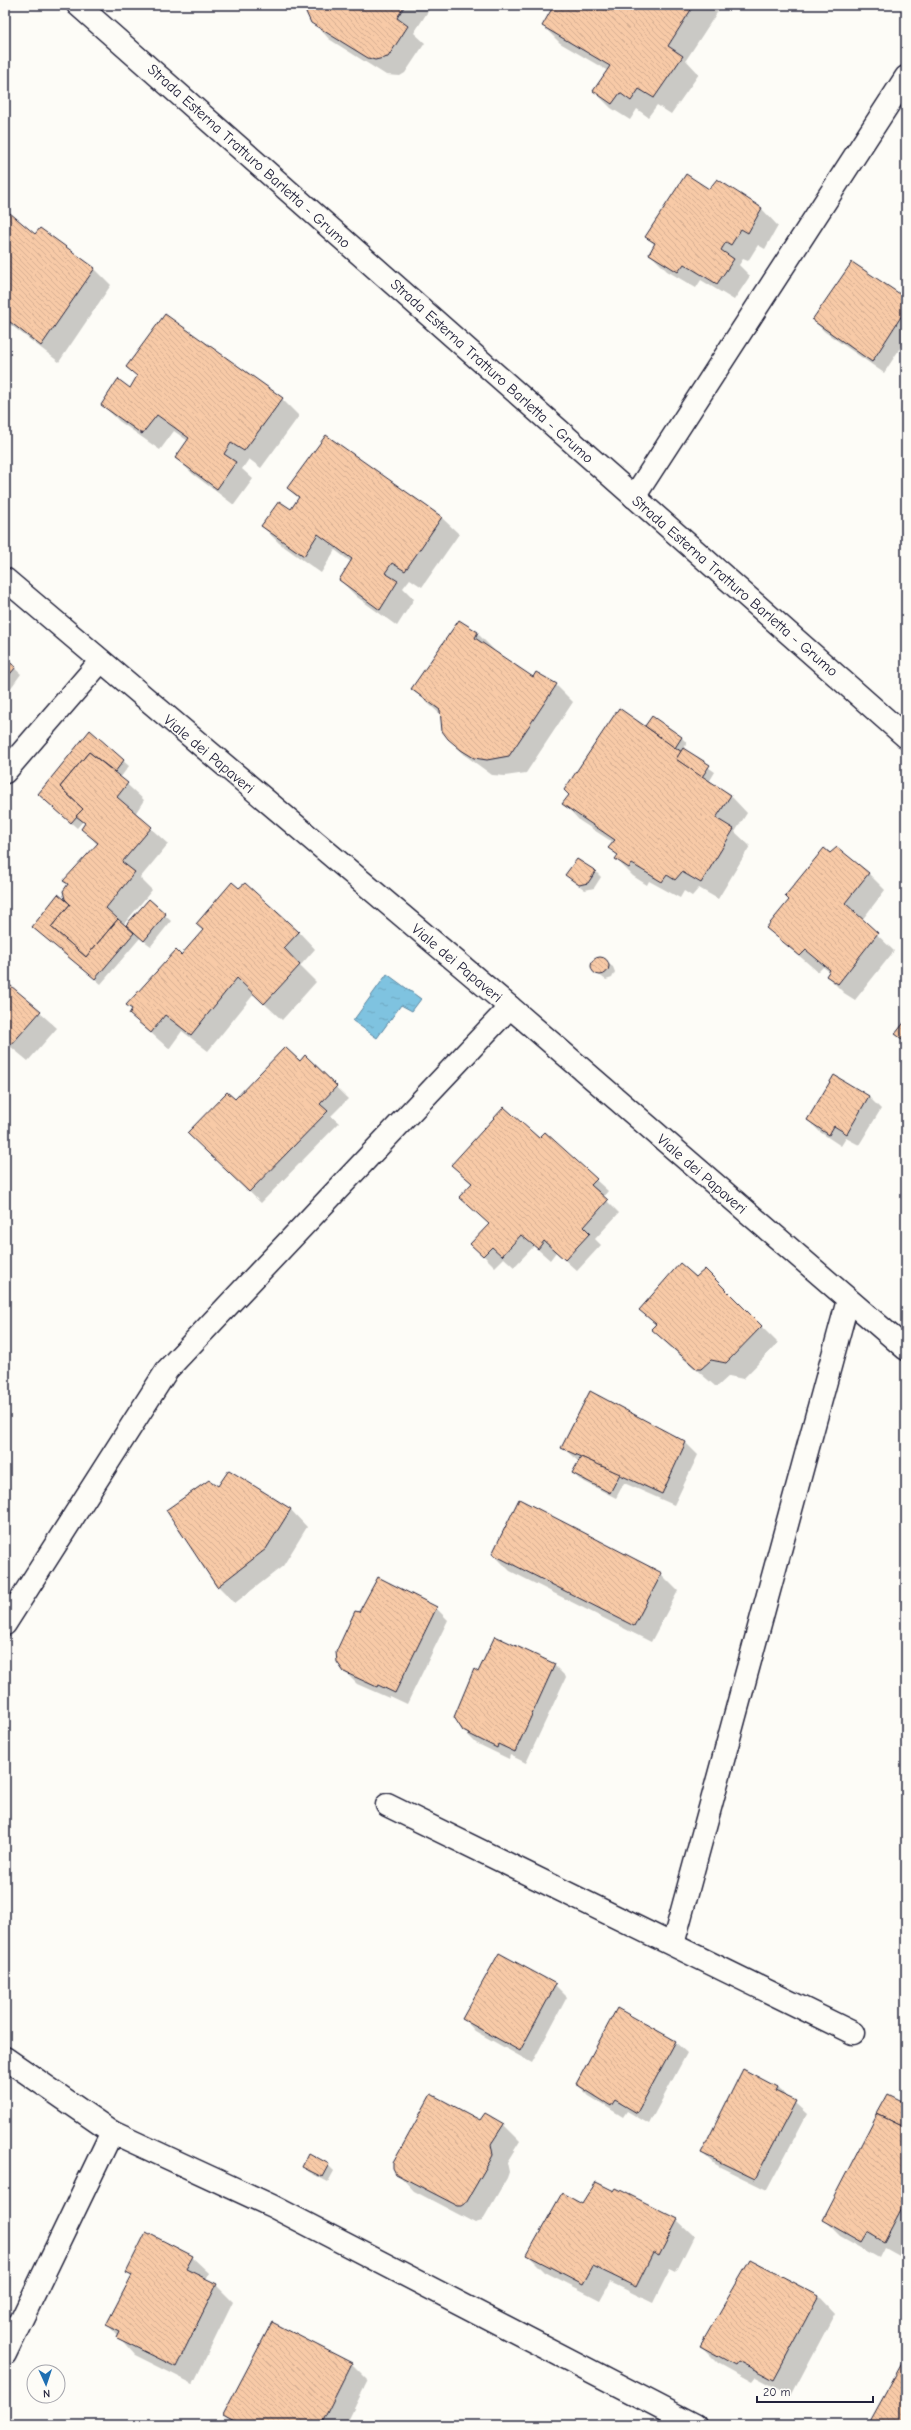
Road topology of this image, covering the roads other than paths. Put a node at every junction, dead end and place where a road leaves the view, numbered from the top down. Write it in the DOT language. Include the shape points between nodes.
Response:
graph roads {
  1 [pos="78,5"];
  2 [pos="906,77"];
  3 [pos="634,497"];
  4 [pos="5,579"];
  5 [pos="100,662"];
  6 [pos="906,737"];
  7 [pos="5,772"];
  8 [pos="510,1008"];
  9 [pos="848,1300"];
  10 [pos="906,1349"];
  11 [pos="5,1624"];
  12 [pos="387,1805"];
  13 [pos="672,1944"];
  14 [pos="853,2033"];
  15 [pos="5,2058"];
  16 [pos="112,2132"];
  17 [pos="5,2354"];
  18 [pos="695,2425"];
  1 -- 3 [label="street, Strada Esterna Tratturo Barletta - Grumo"];
  2 -- 3 [label="street"];
  3 -- 6 [label="street, Strada Esterna Tratturo Barletta - Grumo"];
  4 -- 5 [label="street, Viale dei Papaveri"];
  5 -- 7 [label="street"];
  5 -- 8 [label="street, Viale dei Papaveri"];
  8 -- 9 [label="street, Viale dei Papaveri"];
  8 -- 11 [label="street" via="167,1370"];
  9 -- 10 [label="street, Viale dei Papaveri"];
  9 -- 13 [label="street"];
  12 -- 13 [label="street"];
  13 -- 14 [label="street"];
  15 -- 16 [label="street"];
  16 -- 17 [label="street"];
  16 -- 18 [label="street" via="272,2206"];
}
